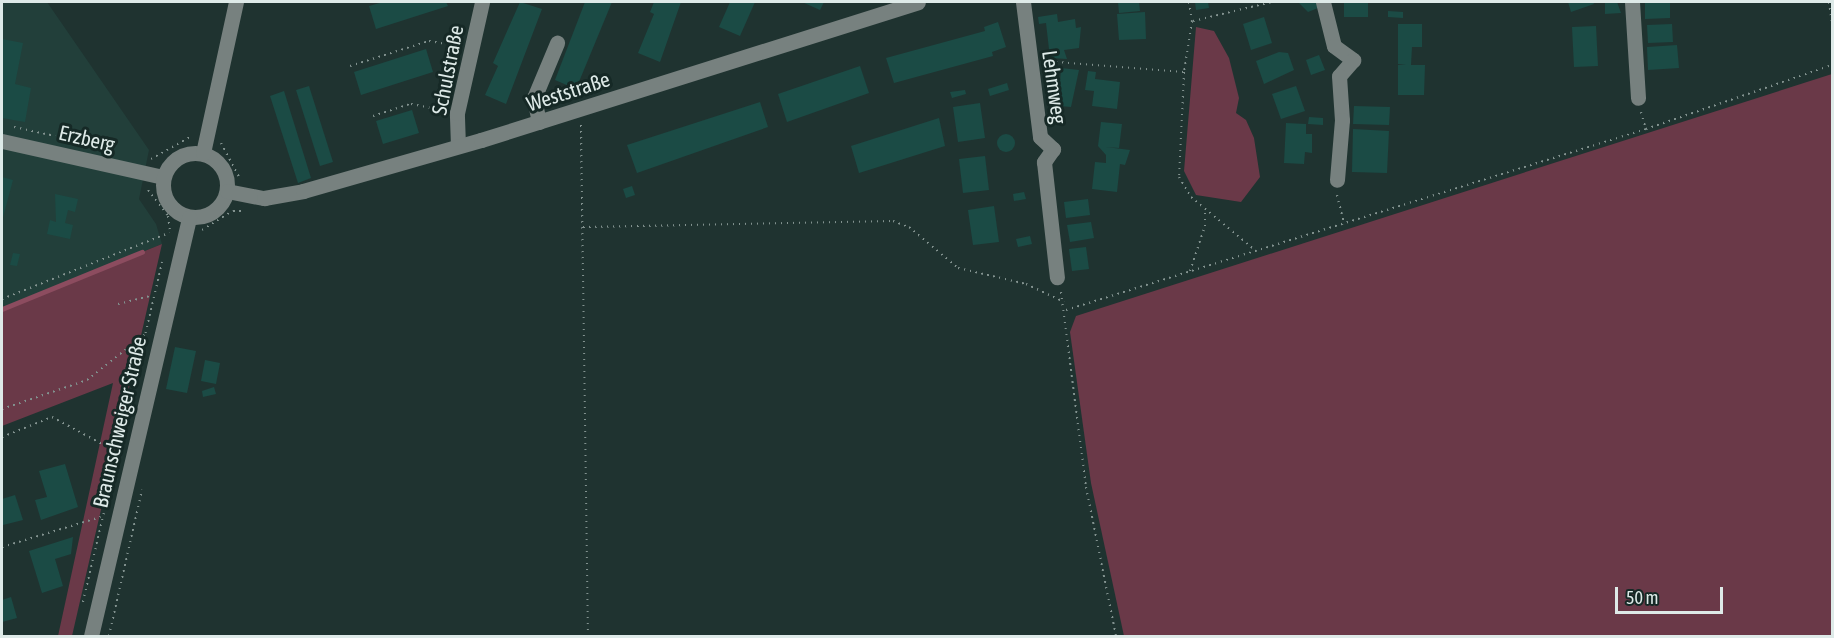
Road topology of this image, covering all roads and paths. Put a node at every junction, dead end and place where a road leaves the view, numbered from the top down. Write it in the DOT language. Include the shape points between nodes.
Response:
graph roads {
  1 [pos="236,2"];
  2 [pos="482,2"];
  3 [pos="918,2"];
  4 [pos="1023,2"];
  5 [pos="1189,2"];
  6 [pos="1272,2"];
  7 [pos="1323,2"];
  8 [pos="1632,2"];
  9 [pos="1828,2"];
  10 [pos="1192,21"];
  11 [pos="1833,23"];
  12 [pos="557,43"];
  13 [pos="472,48"];
  14 [pos="1029,59"];
  15 [pos="1833,65"];
  16 [pos="350,66"];
  17 [pos="1184,72"];
  18 [pos="1638,98"];
  19 [pos="578,110"];
  20 [pos="457,113"];
  21 [pos="373,116"];
  22 [pos="538,122"];
  23 [pos="221,135"];
  24 [pos="2,141"];
  25 [pos="186,142"];
  26 [pos="459,146"];
  27 [pos="203,153"];
  28 [pos="144,159"];
  29 [pos="163,177"];
  30 [pos="241,179"];
  31 [pos="1337,180"];
  32 [pos="140,187"];
  33 [pos="226,191"];
  34 [pos="1205,210"];
  35 [pos="244,211"];
  36 [pos="189,217"];
  37 [pos="1344,224"];
  38 [pos="583,227"];
  39 [pos="170,233"];
  40 [pos="200,234"];
  41 [pos="167,243"];
  42 [pos="1256,251"];
  43 [pos="164,253"];
  44 [pos="1189,272"];
  45 [pos="1057,278"];
  46 [pos="153,295"];
  47 [pos="2,299"];
  48 [pos="1064,302"];
  49 [pos="118,304"];
  50 [pos="1066,310"];
  51 [pos="144,335"];
  52 [pos="2,409"];
  53 [pos="2,437"];
  54 [pos="117,452"];
  55 [pos="101,517"];
  56 [pos="2,547"];
  57 [pos="82,604"];
  58 [pos="92,636"];
  59 [pos="588,636"];
  60 [pos="1116,636"];
  1 -- 27 [label="street"];
  2 -- 13 [label="street, Schulstraße"];
  3 -- 19 [label="street, Weststraße"];
  4 -- 14 [label="street, Lehmweg"];
  5 -- 10 [label="path"];
  6 -- 10 [label="path"];
  7 -- 31 [label="street" via="1334,46 1353,60 1339,76 1342,120"];
  8 -- 18 [label="street"];
  9 -- 11 [label="path"];
  10 -- 17 [label="path"];
  12 -- 22 [label="street" via="534,98"];
  13 -- 16 [label="path" via="429,41"];
  13 -- 20 [label="street, Schulstraße"];
  14 -- 17 [label="path"];
  14 -- 45 [label="street, Lehmweg" via="1041,137 1053,149 1044,162"];
  15 -- 37 [label="path"];
  17 -- 34 [label="path" via="1179,177"];
  19 -- 22 [label="street, Weststraße"];
  19 -- 38 [label="path" via="583,130"];
  20 -- 21 [label="path" via="411,104"];
  20 -- 26 [label="street, Schulstraße"];
  22 -- 26 [label="street, Weststraße"];
  23 -- 30 [label="path" via="225,156"];
  24 -- 29 [label="street, Erzberg"];
  25 -- 28 [label="path" via="164,156"];
  26 -- 33 [label="street, Weststraße" via="282,197"];
  27 -- 29 [label="street" via="178,157"];
  27 -- 33 [label="street" via="222,168"];
  29 -- 36 [label="street" via="167,202"];
  31 -- 37 [label="path"];
  32 -- 39 [label="path" via="154,195 168,216"];
  33 -- 36 [label="street" via="213,212"];
  34 -- 42 [label="path"];
  34 -- 44 [label="path" via="1205,226"];
  35 -- 40 [label="path" via="225,214"];
  36 -- 58 [label="street, Braunschweiger Straße"];
  37 -- 42 [label="path"];
  38 -- 48 [label="path" via="894,221 909,227 958,268 1026,284"];
  38 -- 59 [label="path"];
  39 -- 41 [label="path"];
  39 -- 47 [label="path"];
  42 -- 44 [label="path"];
  43 -- 46 [label="path"];
  44 -- 50 [label="path"];
  45 -- 48 [label="path"];
  46 -- 49 [label="path"];
  46 -- 51 [label="path"];
  48 -- 50 [label="path"];
  50 -- 60 [label="path" via="1066,343 1086,487"];
  51 -- 52 [label="path" via="87,380"];
  51 -- 54 [label="path"];
  53 -- 54 [label="path" via="52,417"];
  54 -- 55 [label="path"];
  55 -- 56 [label="path"];
  55 -- 57 [label="path"];
}
